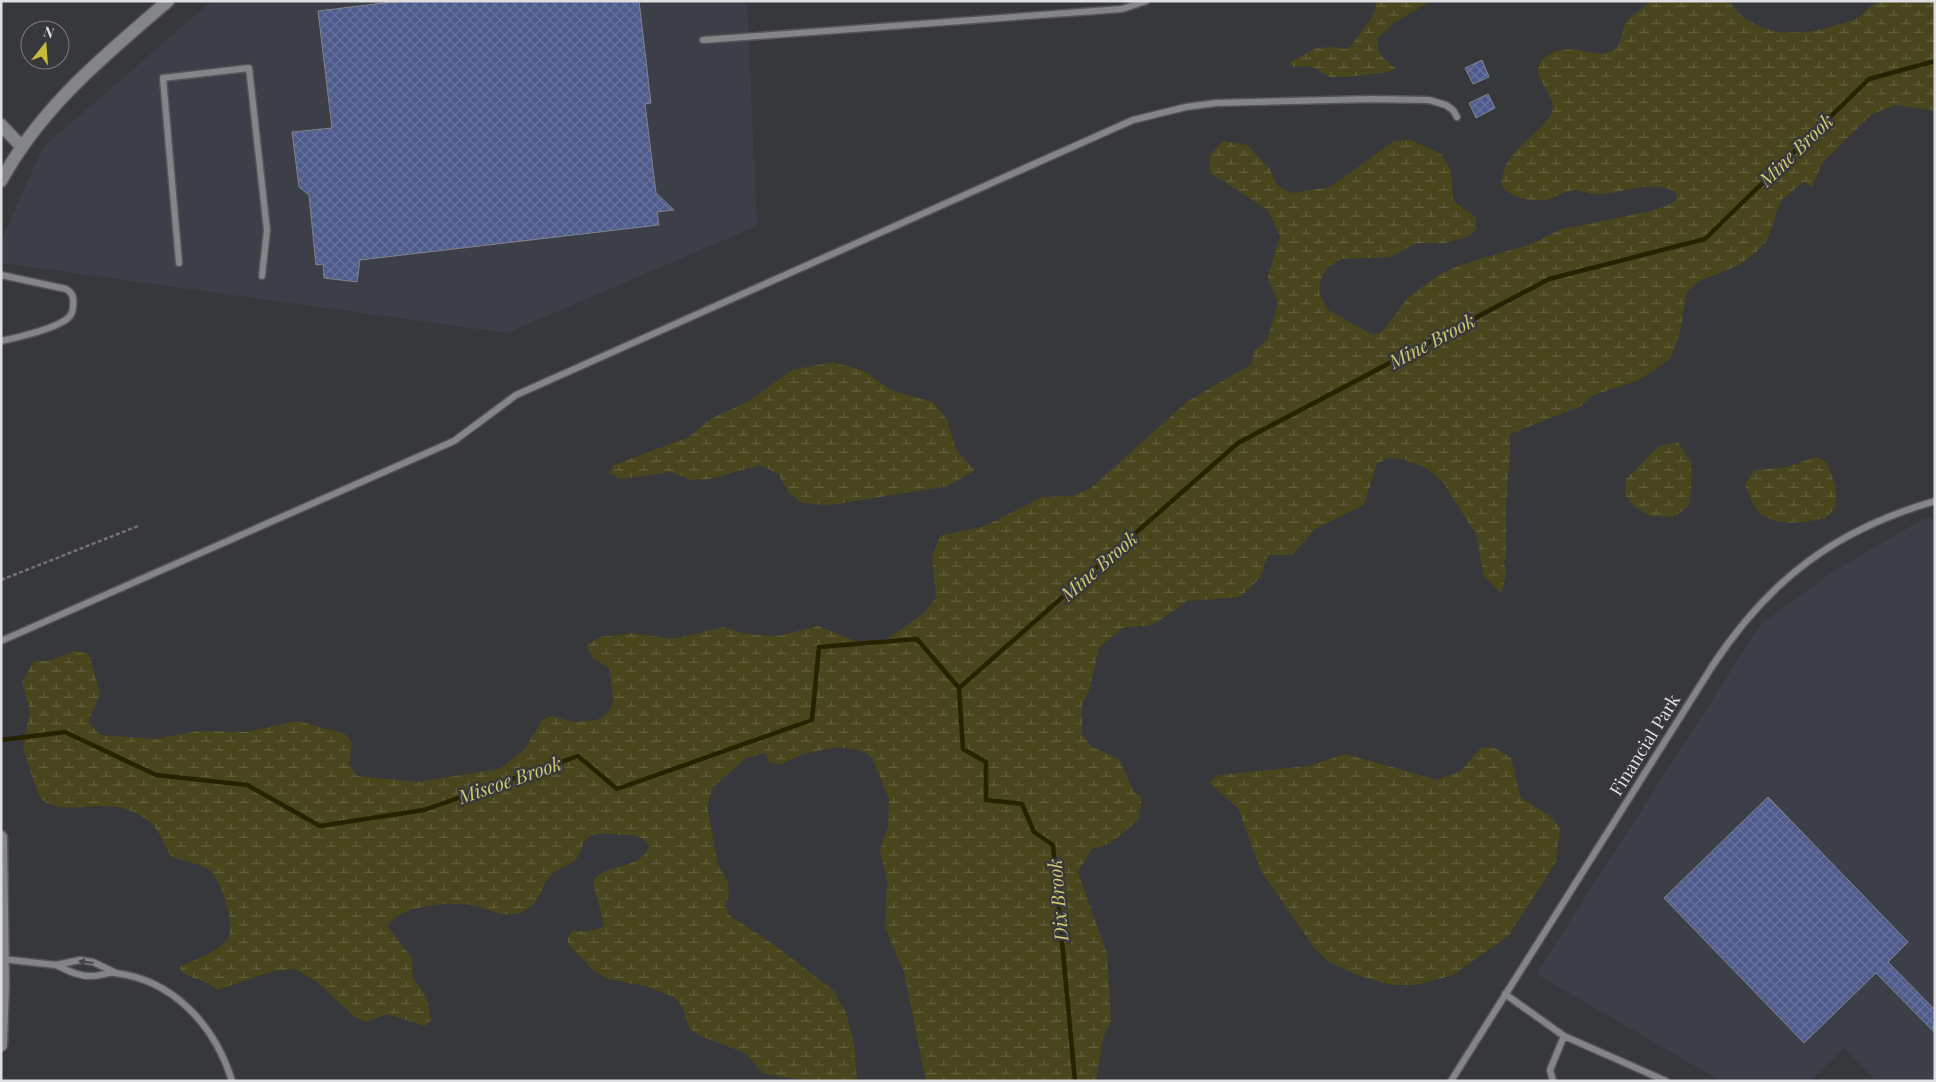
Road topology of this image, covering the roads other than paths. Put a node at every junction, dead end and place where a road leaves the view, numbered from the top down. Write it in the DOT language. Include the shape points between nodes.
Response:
graph roads {
  1 [pos="168,1"];
  2 [pos="1146,1"];
  3 [pos="703,40"];
  4 [pos="1457,116"];
  5 [pos="1,125"];
  6 [pos="21,146"];
  7 [pos="1,181"];
  8 [pos="179,263"];
  9 [pos="1,275"];
  10 [pos="262,276"];
  11 [pos="1,341"];
  12 [pos="1935,501"];
  13 [pos="1,640"];
  14 [pos="1,837"];
  15 [pos="2,958"];
  16 [pos="56,965"];
  17 [pos="114,972"];
  18 [pos="1505,994"];
  19 [pos="1564,1036"];
  20 [pos="1,1044"];
  21 [pos="232,1081"];
  22 [pos="1451,1081"];
  23 [pos="1553,1081"];
  24 [pos="1666,1081"];
  1 -- 6 [label="main road" via="56,103"];
  2 -- 3 [label="lane" via="1122,9"];
  4 -- 13 [label="lane" via="1446,105 1430,100 1371,98 1216,103 1134,120 516,395 454,441"];
  5 -- 6 [label="main road"];
  6 -- 7 [label="main road"];
  8 -- 10 [label="lane" via="163,78 249,68 267,230"];
  9 -- 11 [label="lane" via="66,289 74,299 72,313 63,322"];
  12 -- 18 [label="lane, Financial Park" via="1870,524 1824,549 1784,580 1744,620"];
  14 -- 15 [label="main road"];
  15 -- 16 [label="lane"];
  15 -- 20 [label="main road"];
  16 -- 17 [label="lane" via="91,977"];
  17 -- 16 [label="lane, one-way" via="94,962 80,960"];
  17 -- 21 [label="lane" via="150,983 192,1010 212,1038"];
  18 -- 19 [label="lane"];
  18 -- 22 [label="lane, Financial Park"];
  19 -- 23 [label="lane" via="1550,1070"];
  19 -- 24 [label="lane"];
}
